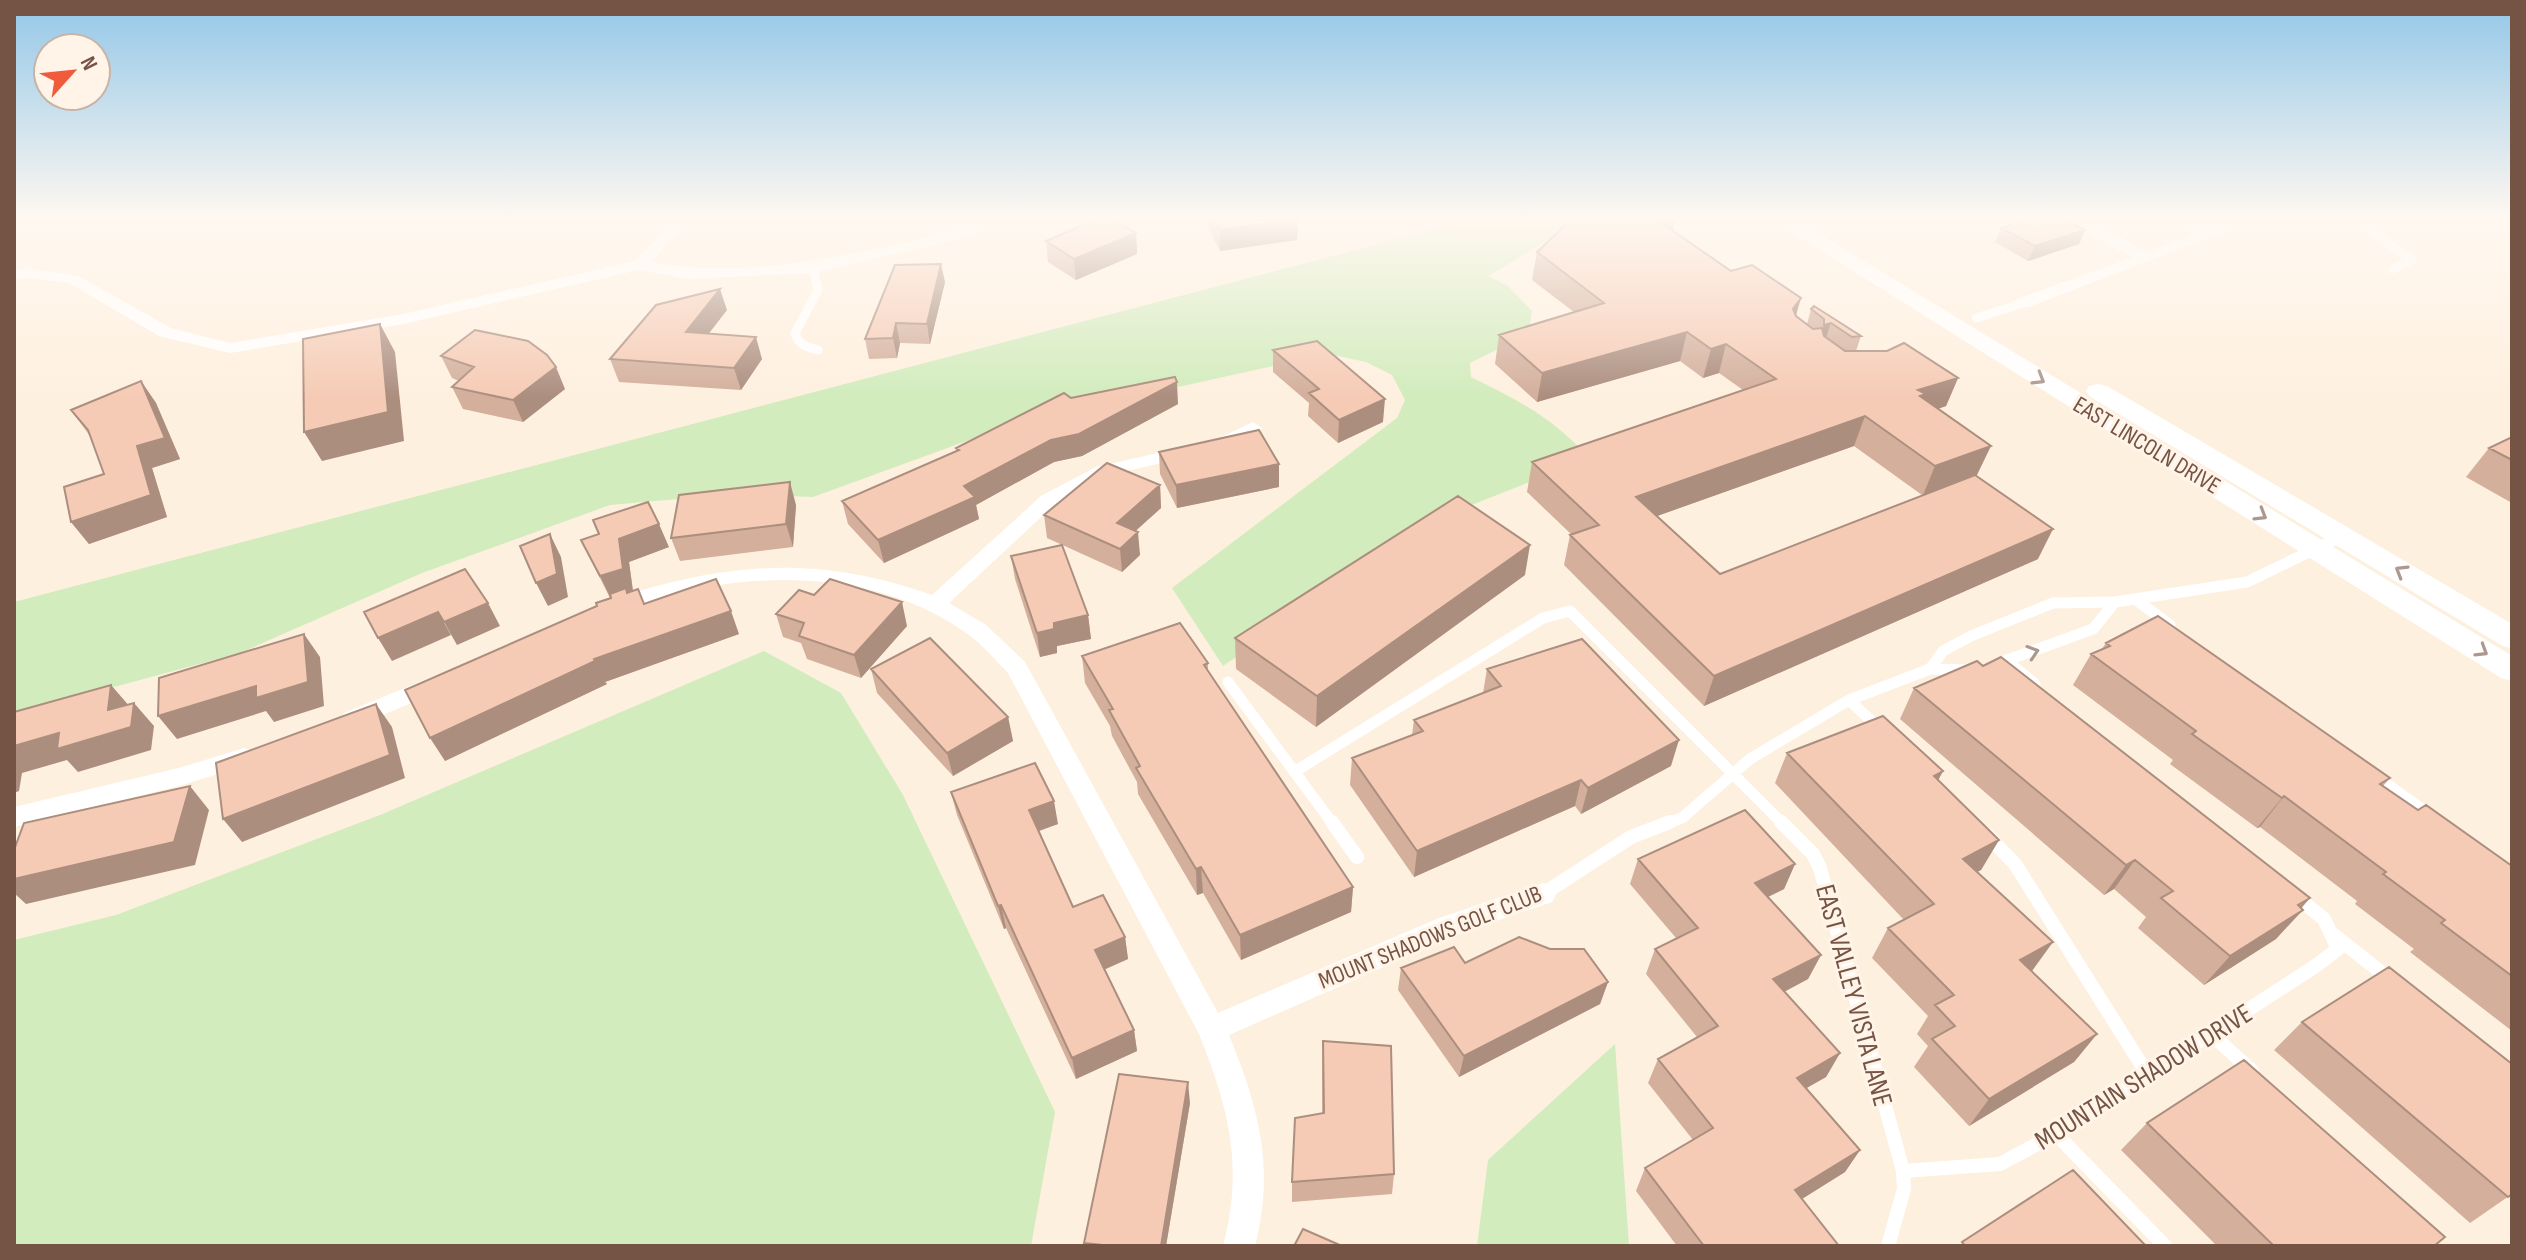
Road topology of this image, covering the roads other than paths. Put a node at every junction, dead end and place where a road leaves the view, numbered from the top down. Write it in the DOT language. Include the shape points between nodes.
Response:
graph roads {
  1 [pos="71,279"];
  2 [pos="579,279"];
  3 [pos="815,279"];
  4 [pos="1878,279"];
  5 [pos="1884,279"];
  6 [pos="1912,279"];
  7 [pos="2090,279"];
  8 [pos="2023,303"];
  9 [pos="1976,318"];
  10 [pos="2019,344"];
  11 [pos="818,350"];
  12 [pos="1253,428"];
  13 [pos="2330,542"];
  14 [pos="2135,599"];
  15 [pos="2115,602"];
  16 [pos="935,604"];
  17 [pos="591,615"];
  18 [pos="2185,636"];
  19 [pos="2512,638"];
  20 [pos="2006,660"];
  21 [pos="1930,669"];
  22 [pos="2512,670"];
  23 [pos="448,678"];
  24 [pos="1228,682"];
  25 [pos="2043,690"];
  26 [pos="1849,700"];
  27 [pos="334,726"];
  28 [pos="1891,740"];
  29 [pos="263,751"];
  30 [pos="2359,765"];
  31 [pos="1294,772"];
  32 [pos="1734,774"];
  33 [pos="14,817"];
  34 [pos="1974,821"];
  35 [pos="2448,827"];
  36 [pos="1357,857"];
  37 [pos="2288,890"];
  38 [pos="1543,894"];
  39 [pos="2333,934"];
  40 [pos="2405,990"];
  41 [pos="1212,1029"];
  42 [pos="2211,1034"];
  43 [pos="2148,1075"];
  44 [pos="2270,1087"];
  45 [pos="2056,1134"];
  46 [pos="1903,1171"];
  47 [pos="1239,1246"];
  48 [pos="1888,1246"];
  49 [pos="2165,1246"];
  1 -- 2 [label="street" via="165,332 230,348 403,319"];
  3 -- 11 [label="lane" via="818,290 798,319 796,332 806,348"];
  4 -- 13 [label="main road, EAST LINCOLN DRIVE, one-way"];
  5 -- 10 [label="main road" via="1987,335"];
  6 -- 9 [label="main road, EAST LINCOLN DRIVE"];
  7 -- 8 [label="street"];
  8 -- 9 [label="lane"];
  9 -- 10 [label="main road, EAST LINCOLN DRIVE"];
  10 -- 13 [label="main road, EAST LINCOLN DRIVE"];
  12 -- 16 [label="street" via="1221,444 1103,471 1048,500"];
  13 -- 14 [label="lane" via="2247,582"];
  19 -- 13 [label="main road, EAST LINCOLN DRIVE, one-way"];
  13 -- 22 [label="main road, EAST LINCOLN DRIVE, one-way"];
  14 -- 15 [label="lane"];
  14 -- 18 [label="lane"];
  20 -- 15 [label="lane, one-way" via="2093,629"];
  15 -- 21 [label="lane" via="2053,603 1943,651"];
  16 -- 17 [label="street" via="859,581 769,574 697,581"];
  16 -- 41 [label="street" via="980,630 1017,668"];
  20 -- 21 [label="lane" via="1975,671"];
  20 -- 25 [label="lane"];
  21 -- 26 [label="lane, MOUNT SHADOWS GOLF CLUB"];
  23 -- 27 [label="street"];
  24 -- 31 [label="lane"];
  26 -- 28 [label="lane"];
  26 -- 32 [label="lane, MOUNT SHADOWS GOLF CLUB"];
  29 -- 33 [label="street"];
  30 -- 35 [label="lane"];
  31 -- 32 [label="lane, EAST VALLEY VISTA LANE" via="1543,618 1570,611"];
  31 -- 36 [label="lane"];
  32 -- 38 [label="lane, MOUNT SHADOWS GOLF CLUB" via="1682,818 1631,837"];
  32 -- 46 [label="lane, EAST VALLEY VISTA LANE" via="1813,854 1820,868"];
  34 -- 43 [label="lane" via="2015,864"];
  37 -- 39 [label="lane" via="2324,919"];
  38 -- 41 [label="street, MOUNT SHADOWS GOLF CLUB" via="1449,926"];
  39 -- 40 [label="lane"];
  39 -- 42 [label="lane, MOUNTAIN SHADOW DRIVE" via="2338,949"];
  41 -- 47 [label="street" via="1235,1086 1251,1148"];
  42 -- 43 [label="lane, MOUNTAIN SHADOW DRIVE"];
  42 -- 44 [label="lane"];
  43 -- 45 [label="lane, MOUNTAIN SHADOW DRIVE"];
  45 -- 46 [label="lane, MOUNTAIN SHADOW DRIVE" via="2000,1164"];
  45 -- 49 [label="lane"];
  46 -- 48 [label="lane, EAST VALLEY VISTA LANE" via="1904,1189"];
}
